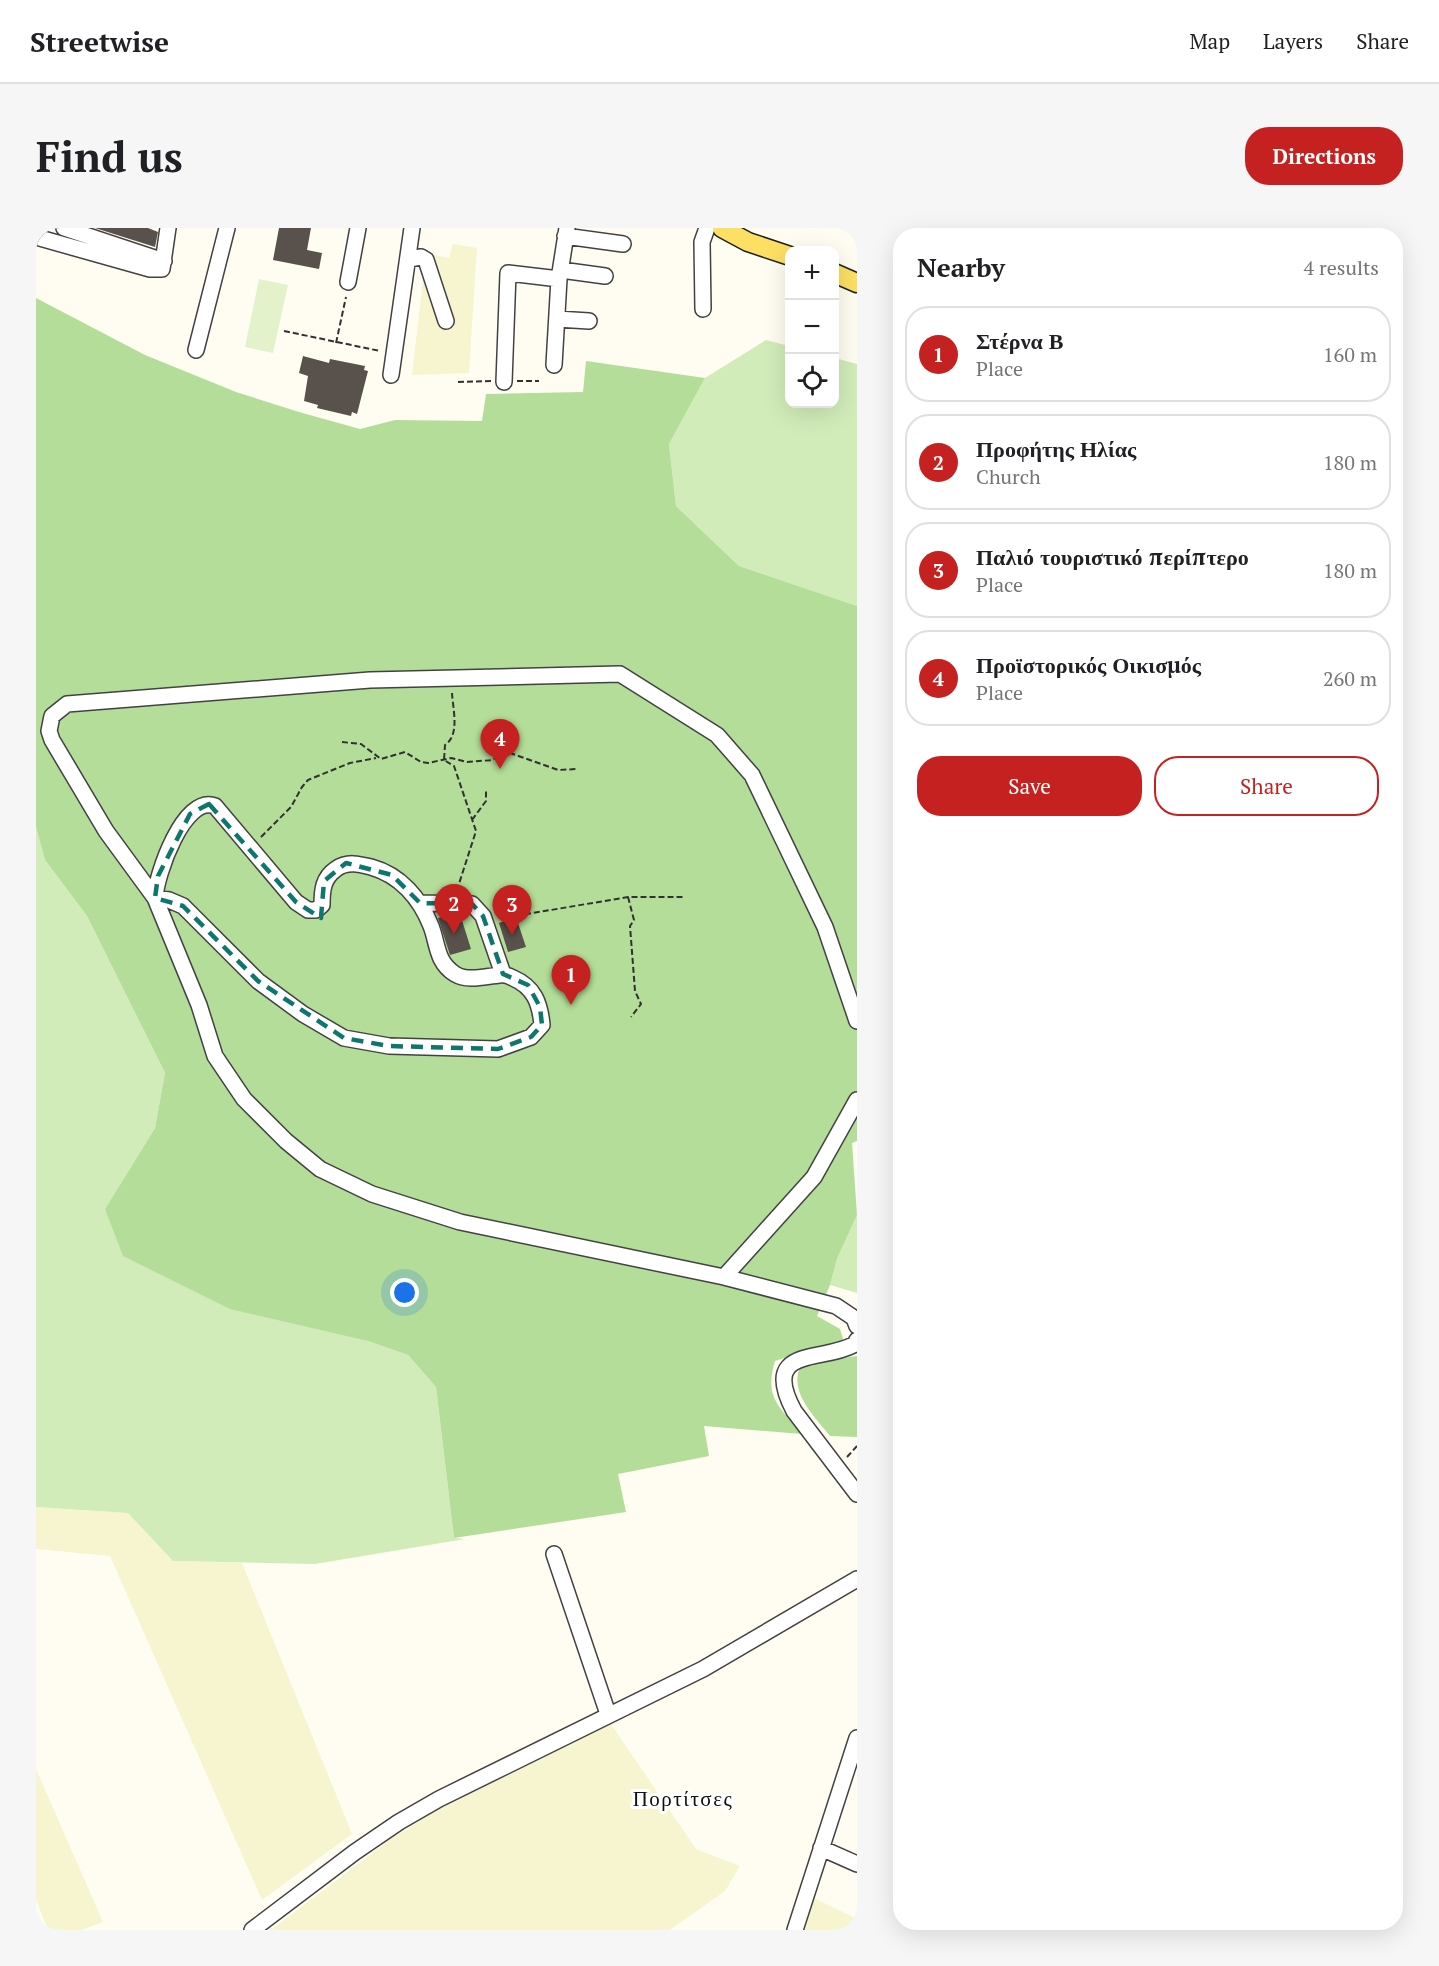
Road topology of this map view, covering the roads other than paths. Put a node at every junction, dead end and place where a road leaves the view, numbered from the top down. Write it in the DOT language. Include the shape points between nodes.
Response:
graph roads {
  1 [pos="64,228"];
  2 [pos="227,228"];
  3 [pos="358,228"];
  4 [pos="412,228"];
  5 [pos="707,228"];
  6 [pos="170,229"];
  7 [pos="731,230"];
  8 [pos="566,232"];
  9 [pos="36,237"];
  10 [pos="622,244"];
  11 [pos="785,254"];
  12 [pos="409,259"];
  13 [pos="164,261"];
  14 [pos="560,275"];
  15 [pos="839,275"];
  16 [pos="605,276"];
  17 [pos="857,283"];
  18 [pos="347,289"];
  19 [pos="703,309"];
  20 [pos="557,319"];
  21 [pos="446,321"];
  22 [pos="589,321"];
  23 [pos="196,350"];
  24 [pos="554,365"];
  25 [pos="391,375"];
  26 [pos="504,382"];
  27 [pos="155,898"];
  28 [pos="420,903"];
  29 [pos="503,974"];
  30 [pos="857,1021"];
  31 [pos="857,1100"];
  32 [pos="724,1277"];
  33 [pos="857,1326"];
  34 [pos="857,1340"];
  35 [pos="857,1494"];
  36 [pos="554,1554"];
  37 [pos="857,1579"];
  38 [pos="608,1714"];
  39 [pos="857,1738"];
  40 [pos="821,1848"];
  41 [pos="857,1864"];
  42 [pos="252,1930"];
  43 [pos="795,1930"];
  1 -- 13 [label="street"];
  2 -- 23 [label="street"];
  3 -- 18 [label="street"];
  4 -- 12 [label="street"];
  5 -- 19 [label="street" via="702,242"];
  6 -- 13 [label="street"];
  7 -- 11 [label="main road"];
  8 -- 10 [label="street"];
  8 -- 14 [label="street"];
  9 -- 13 [label="street" via="150,269 162,269"];
  12 -- 21 [label="street" via="426,260"];
  12 -- 25 [label="street"];
  14 -- 16 [label="street"];
  14 -- 20 [label="street"];
  14 -- 26 [label="street" via="508,273"];
  15 -- 17 [label="main road"];
  20 -- 22 [label="street"];
  20 -- 24 [label="street"];
  27 -- 28 [label="street" via="158,876 171,844 203,804 215,806 296,902 308,910 322,905 324,881 346,863 358,863 392,875"];
  27 -- 29 [label="street" via="183,906 258,981 344,1038 389,1046 498,1049 531,1037 543,1025 540,1007 528,985"];
  27 -- 30 [label="street" via="106,831 52,740 52,716 59,709 75,702 452,676 620,674 717,735 752,775 825,927"];
  27 -- 32 [label="street" via="199,1005 215,1056 244,1099 285,1141 320,1168 372,1194 460,1222"];
  28 -- 29 [label="street" via="432,928 438,956 455,974 480,979"];
  28 -- 29 [label="street" via="472,904 483,916"];
  31 -- 32 [label="street" via="814,1178"];
  32 -- 33 [label="street" via="836,1306 854,1318"];
  34 -- 35 [label="street" via="840,1350 800,1358 788,1369 785,1388 794,1411"];
  36 -- 38 [label="street"];
  37 -- 38 [label="street" via="703,1669"];
  38 -- 42 [label="street" via="399,1822"];
  39 -- 40 [label="street"];
  40 -- 41 [label="street"];
  40 -- 43 [label="street"];
}
